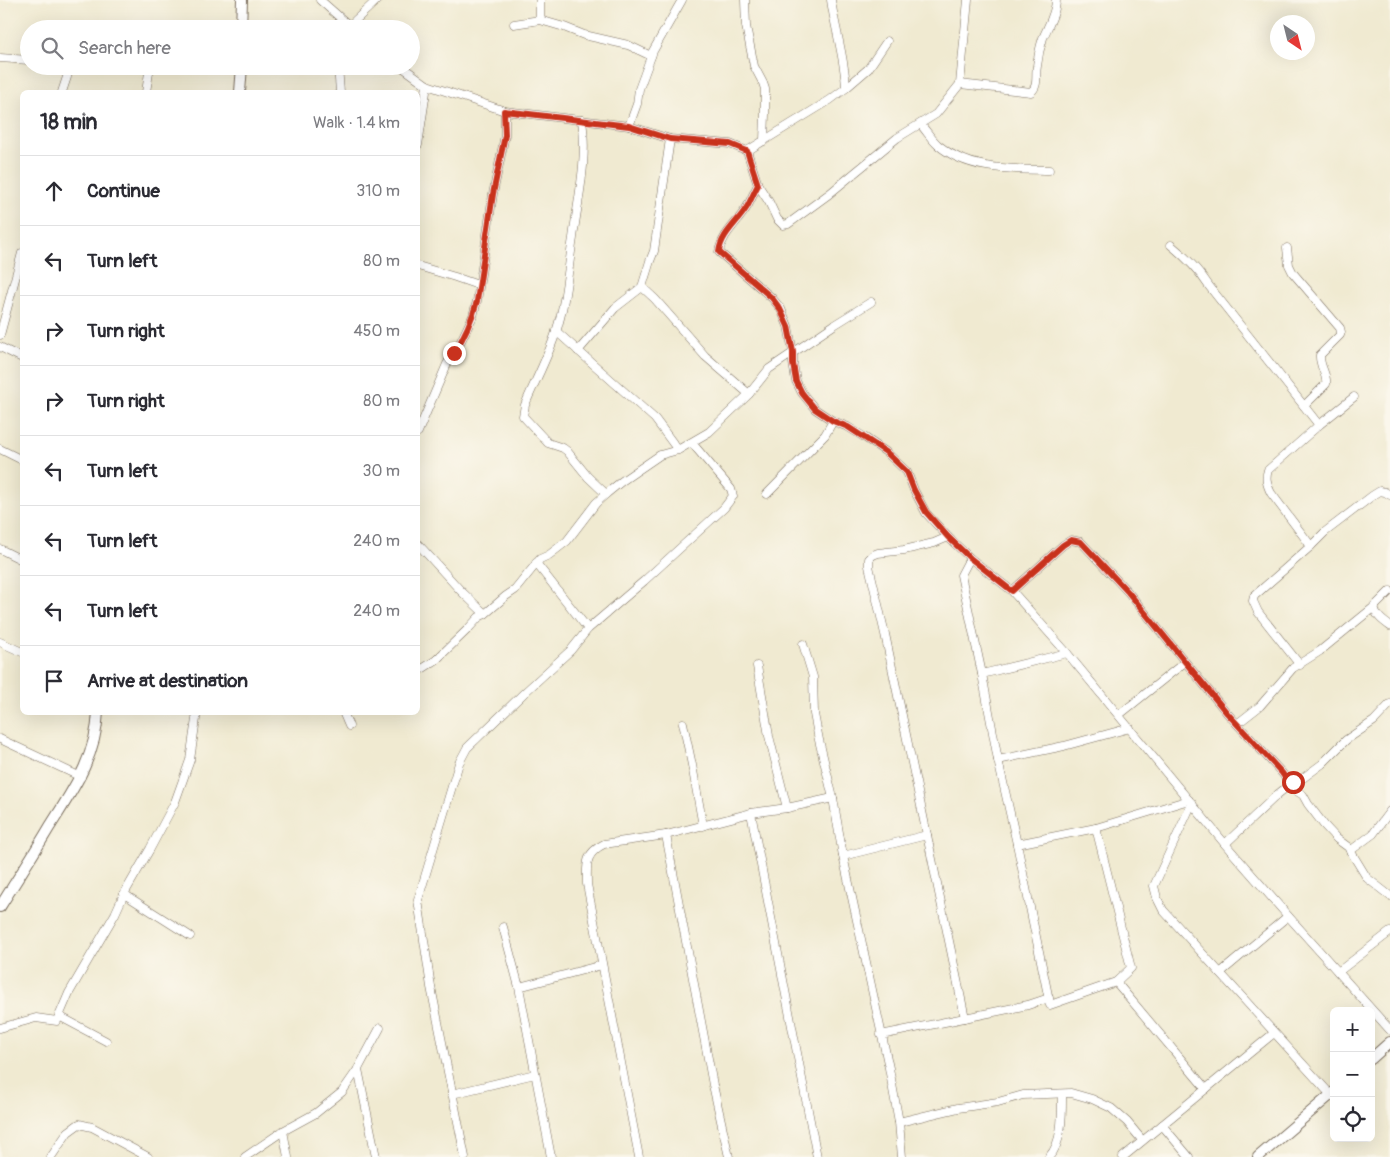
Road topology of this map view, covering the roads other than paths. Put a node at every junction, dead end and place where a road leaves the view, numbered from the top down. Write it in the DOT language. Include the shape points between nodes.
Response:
graph roads {
  1 [pos="242,0"];
  2 [pos="320,0"];
  3 [pos="377,0"];
  4 [pos="540,0"];
  5 [pos="682,0"];
  6 [pos="744,0"];
  7 [pos="831,0"];
  8 [pos="968,0"];
  9 [pos="1056,0"];
  10 [pos="241,20"];
  11 [pos="341,20"];
  12 [pos="357,20"];
  13 [pos="540,20"];
  14 [pos="514,24"];
  15 [pos="887,41"];
  16 [pos="651,56"];
  17 [pos="0,58"];
  18 [pos="20,59"];
  19 [pos="67,75"];
  20 [pos="149,75"];
  21 [pos="241,75"];
  22 [pos="339,75"];
  23 [pos="413,75"];
  24 [pos="960,84"];
  25 [pos="427,85"];
  26 [pos="846,88"];
  27 [pos="63,90"];
  28 [pos="146,90"];
  29 [pos="240,90"];
  30 [pos="340,90"];
  31 [pos="504,111"];
  32 [pos="582,120"];
  33 [pos="920,124"];
  34 [pos="629,126"];
  35 [pos="420,132"];
  36 [pos="670,139"];
  37 [pos="764,141"];
  38 [pos="747,151"];
  39 [pos="1049,170"];
  40 [pos="758,185"];
  41 [pos="1171,245"];
  42 [pos="1287,248"];
  43 [pos="20,260"];
  44 [pos="420,267"];
  45 [pos="478,285"];
  46 [pos="642,287"];
  47 [pos="871,302"];
  48 [pos="556,332"];
  49 [pos="0,335"];
  50 [pos="0,346"];
  51 [pos="578,351"];
  52 [pos="793,352"];
  53 [pos="20,357"];
  54 [pos="749,394"];
  55 [pos="1354,397"];
  56 [pos="1304,406"];
  57 [pos="833,421"];
  58 [pos="1319,425"];
  59 [pos="420,427"];
  60 [pos="692,443"];
  61 [pos="0,449"];
  62 [pos="678,450"];
  63 [pos="20,459"];
  64 [pos="606,494"];
  65 [pos="767,494"];
  66 [pos="1390,495"];
  67 [pos="948,537"];
  68 [pos="420,546"];
  69 [pos="1311,546"];
  70 [pos="0,549"];
  71 [pos="970,558"];
  72 [pos="20,559"];
  73 [pos="536,563"];
  74 [pos="1012,591"];
  75 [pos="1390,591"];
  76 [pos="1374,608"];
  77 [pos="485,614"];
  78 [pos="1390,626"];
  79 [pos="588,629"];
  80 [pos="0,642"];
  81 [pos="803,644"];
  82 [pos="20,651"];
  83 [pos="1067,653"];
  84 [pos="1185,662"];
  85 [pos="1300,665"];
  86 [pos="757,666"];
  87 [pos="420,668"];
  88 [pos="982,674"];
  89 [pos="1390,704"];
  90 [pos="98,715"];
  91 [pos="197,715"];
  92 [pos="344,715"];
  93 [pos="1119,715"];
  94 [pos="683,723"];
  95 [pos="1237,724"];
  96 [pos="349,726"];
  97 [pos="1130,728"];
  98 [pos="0,739"];
  99 [pos="998,760"];
  100 [pos="81,777"];
  101 [pos="1290,785"];
  102 [pos="834,798"];
  103 [pos="1191,801"];
  104 [pos="787,808"];
  105 [pos="1390,812"];
  106 [pos="751,813"];
  107 [pos="703,826"];
  108 [pos="1096,828"];
  109 [pos="666,835"];
  110 [pos="927,835"];
  111 [pos="1017,844"];
  112 [pos="1225,844"];
  113 [pos="1350,851"];
  114 [pos="843,856"];
  115 [pos="124,894"];
  116 [pos="1390,896"];
  117 [pos="0,907"];
  118 [pos="1288,916"];
  119 [pos="503,927"];
  120 [pos="1390,932"];
  121 [pos="190,936"];
  122 [pos="602,965"];
  123 [pos="1338,972"];
  124 [pos="1220,973"];
  125 [pos="1116,982"];
  126 [pos="519,987"];
  127 [pos="1049,998"];
  128 [pos="59,1016"];
  129 [pos="965,1018"];
  130 [pos="0,1028"];
  131 [pos="380,1028"];
  132 [pos="1390,1030"];
  133 [pos="1274,1033"];
  134 [pos="881,1035"];
  135 [pos="106,1041"];
  136 [pos="1390,1042"];
  137 [pos="1375,1055"];
  138 [pos="358,1069"];
  139 [pos="536,1074"];
  140 [pos="1206,1089"];
  141 [pos="1330,1092"];
  142 [pos="452,1094"];
  143 [pos="1062,1094"];
  144 [pos="1330,1096"];
  145 [pos="899,1122"];
  146 [pos="1162,1125"];
  147 [pos="283,1131"];
  148 [pos="1142,1140"];
  149 [pos="1053,1155"];
  150 [pos="51,1157"];
  151 [pos="148,1157"];
  152 [pos="245,1157"];
  153 [pos="288,1157"];
  154 [pos="376,1157"];
  155 [pos="465,1157"];
  156 [pos="551,1157"];
  157 [pos="640,1157"];
  158 [pos="729,1157"];
  159 [pos="817,1157"];
  160 [pos="902,1157"];
  161 [pos="1123,1157"];
  162 [pos="1189,1157"];
  163 [pos="1258,1157"];
  1 -- 10 [label="street"];
  2 -- 11 [label="street"];
  3 -- 12 [label="street"];
  4 -- 13 [label="street"];
  5 -- 16 [label="street"];
  6 -- 37 [label="street" via="754,66 764,83"];
  7 -- 26 [label="street"];
  8 -- 24 [label="street"];
  9 -- 24 [label="street" via="1042,41 1034,90"];
  13 -- 14 [label="street"];
  13 -- 16 [label="street" via="584,35 622,43"];
  15 -- 26 [label="street" via="868,69"];
  16 -- 34 [label="street"];
  17 -- 18 [label="street"];
  19 -- 27 [label="street"];
  20 -- 28 [label="street"];
  21 -- 29 [label="street"];
  22 -- 30 [label="street"];
  23 -- 25 [label="street"];
  24 -- 33 [label="street" via="936,114"];
  25 -- 31 [label="street"];
  25 -- 35 [label="street"];
  26 -- 37 [label="street"];
  31 -- 32 [label="street"];
  31 -- 45 [label="street" via="505,135"];
  32 -- 34 [label="street"];
  32 -- 48 [label="street" via="584,150 577,211"];
  33 -- 39 [label="street" via="937,144 963,161 1000,168"];
  33 -- 40 [label="street" via="896,138 788,224 783,225 777,219"];
  34 -- 36 [label="street"];
  36 -- 38 [label="street" via="730,144"];
  36 -- 46 [label="street" via="654,251"];
  37 -- 38 [label="street"];
  38 -- 40 [label="street"];
  40 -- 52 [label="street" via="719,252 772,298 788,326"];
  41 -- 56 [label="street" via="1199,271"];
  42 -- 56 [label="street" via="1293,273 1341,332 1320,355 1326,384"];
  43 -- 49 [label="street"];
  44 -- 45 [label="street"];
  45 -- 59 [label="street" via="473,316 447,364"];
  46 -- 51 [label="street" via="615,308"];
  46 -- 54 [label="street" via="705,356"];
  47 -- 52 [label="street"];
  48 -- 51 [label="street"];
  48 -- 64 [label="street" via="523,416 548,443 568,451"];
  50 -- 53 [label="street"];
  51 -- 62 [label="street" via="655,419"];
  52 -- 54 [label="street" via="769,369"];
  52 -- 57 [label="street" via="796,381 802,393 815,409"];
  54 -- 60 [label="street" via="709,432"];
  55 -- 58 [label="street"];
  56 -- 58 [label="street"];
  57 -- 65 [label="street" via="825,435"];
  57 -- 67 [label="street" via="886,452 907,472 926,512"];
  58 -- 69 [label="street" via="1268,470 1266,476 1271,493"];
  60 -- 62 [label="street"];
  60 -- 79 [label="street" via="731,489 733,496 644,582"];
  61 -- 63 [label="street"];
  62 -- 64 [label="street" via="660,455"];
  64 -- 73 [label="street" via="567,541"];
  66 -- 69 [label="street" via="1377,492"];
  67 -- 71 [label="street"];
  67 -- 110 [label="street" via="934,544 878,553 869,560"];
  68 -- 77 [label="street"];
  69 -- 85 [label="street" via="1259,591 1253,602"];
  70 -- 72 [label="street"];
  71 -- 74 [label="street"];
  71 -- 88 [label="street" via="961,575"];
  73 -- 77 [label="street" via="519,585"];
  73 -- 79 [label="street"];
  74 -- 83 [label="street"];
  74 -- 84 [label="street" via="1063,545 1071,540 1081,542 1128,592"];
  75 -- 76 [label="street"];
  76 -- 78 [label="street"];
  76 -- 85 [label="street"];
  77 -- 87 [label="street" via="436,660"];
  79 -- 142 [label="street" via="571,650 467,748 459,763 418,900"];
  80 -- 82 [label="street"];
  81 -- 102 [label="street" via="812,677 819,740"];
  83 -- 88 [label="street"];
  83 -- 93 [label="street"];
  84 -- 93 [label="street"];
  84 -- 95 [label="street"];
  85 -- 95 [label="street" via="1293,668 1260,706"];
  86 -- 104 [label="street" via="769,736"];
  88 -- 99 [label="street"];
  89 -- 101 [label="street" via="1322,764"];
  90 -- 100 [label="street" via="92,750"];
  91 -- 115 [label="street" via="190,760 175,802"];
  92 -- 96 [label="street"];
  93 -- 97 [label="street"];
  94 -- 107 [label="street"];
  95 -- 101 [label="street"];
  97 -- 99 [label="street"];
  97 -- 103 [label="street"];
  98 -- 100 [label="street"];
  99 -- 111 [label="street"];
  100 -- 117 [label="street"];
  101 -- 112 [label="street"];
  101 -- 113 [label="street" via="1303,794 1324,825"];
  102 -- 104 [label="street"];
  102 -- 114 [label="street"];
  103 -- 108 [label="street"];
  103 -- 112 [label="street"];
  103 -- 124 [label="street" via="1154,886 1164,910"];
  104 -- 106 [label="street"];
  105 -- 113 [label="street" via="1372,834"];
  106 -- 107 [label="street"];
  106 -- 159 [label="street"];
  107 -- 109 [label="street"];
  108 -- 111 [label="street"];
  108 -- 125 [label="street" via="1131,968"];
  109 -- 122 [label="street" via="604,844 591,853 587,862 587,884"];
  109 -- 158 [label="street"];
  110 -- 114 [label="street"];
  110 -- 129 [label="street"];
  111 -- 127 [label="street"];
  112 -- 118 [label="street"];
  113 -- 116 [label="street" via="1367,878"];
  114 -- 134 [label="street"];
  115 -- 121 [label="street"];
  115 -- 128 [label="street" via="116,914 64,1001"];
  118 -- 123 [label="street"];
  118 -- 124 [label="street"];
  119 -- 126 [label="street"];
  120 -- 123 [label="street"];
  122 -- 126 [label="street"];
  122 -- 157 [label="street"];
  123 -- 132 [label="street"];
  124 -- 133 [label="street"];
  125 -- 127 [label="street" via="1050,1005"];
  125 -- 140 [label="street"];
  126 -- 139 [label="street"];
  127 -- 129 [label="street"];
  128 -- 130 [label="street" via="57,1021 36,1018"];
  128 -- 135 [label="street"];
  129 -- 134 [label="street"];
  131 -- 138 [label="street"];
  133 -- 140 [label="street"];
  133 -- 141 [label="street"];
  134 -- 145 [label="street"];
  136 -- 137 [label="street"];
  138 -- 147 [label="street" via="342,1092 316,1113"];
  138 -- 154 [label="street"];
  139 -- 142 [label="street"];
  139 -- 156 [label="street"];
  140 -- 146 [label="street"];
  142 -- 155 [label="street"];
  143 -- 145 [label="street" via="1023,1095"];
  143 -- 148 [label="street" via="1071,1093 1111,1108"];
  143 -- 149 [label="street" via="1062,1122"];
  144 -- 163 [label="street"];
  145 -- 160 [label="street"];
  146 -- 148 [label="street"];
  146 -- 162 [label="street"];
  147 -- 152 [label="street"];
  147 -- 153 [label="street"];
  148 -- 161 [label="street"];
  150 -- 151 [label="street" via="68,1132 79,1124 92,1127"];
}
